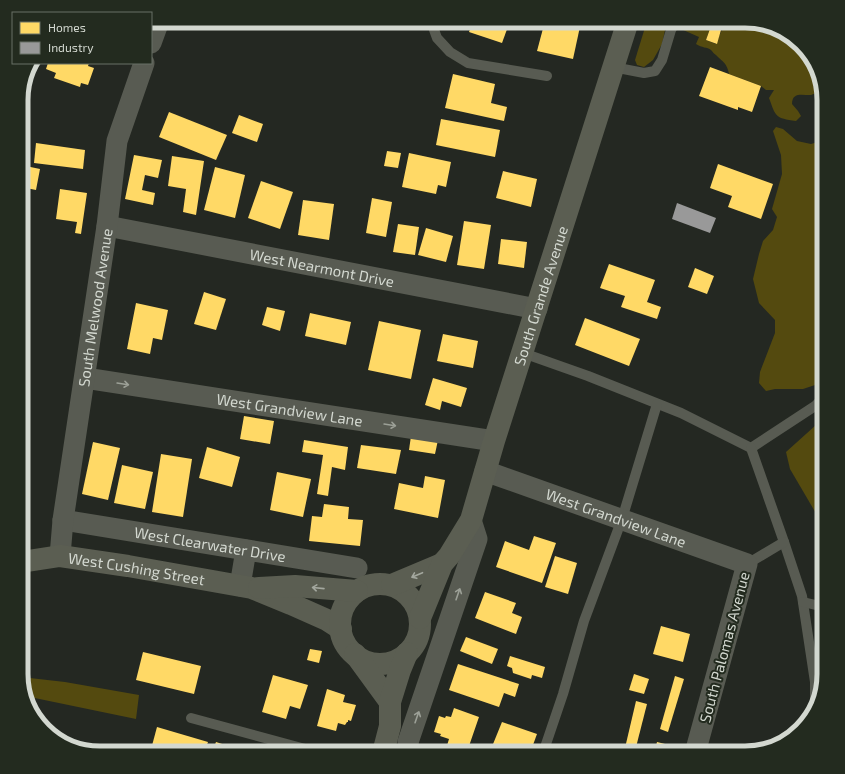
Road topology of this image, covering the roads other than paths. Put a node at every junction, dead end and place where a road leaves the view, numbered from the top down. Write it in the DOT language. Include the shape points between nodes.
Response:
graph roads {
  1 [pos="156,28"];
  2 [pos="433,28"];
  3 [pos="626,28"];
  4 [pos="672,28"];
  5 [pos="152,40"];
  6 [pos="144,64"];
  7 [pos="613,67"];
  8 [pos="547,76"];
  9 [pos="107,226"];
  10 [pos="537,309"];
  11 [pos="523,353"];
  12 [pos="84,378"];
  13 [pos="657,404"];
  14 [pos="817,405"];
  15 [pos="494,441"];
  16 [pos="751,448"];
  17 [pos="485,471"];
  18 [pos="622,519"];
  19 [pos="63,520"];
  20 [pos="471,520"];
  21 [pos="784,542"];
  22 [pos="246,550"];
  23 [pos="60,556"];
  24 [pos="28,561"];
  25 [pos="442,564"];
  26 [pos="747,564"];
  27 [pos="357,568"];
  28 [pos="392,586"];
  29 [pos="246,587"];
  30 [pos="357,591"];
  31 [pos="803,602"];
  32 [pos="817,605"];
  33 [pos="420,618"];
  34 [pos="341,629"];
  35 [pos="408,653"];
  36 [pos="355,654"];
  37 [pos="816,689"];
  38 [pos="390,702"];
  39 [pos="191,718"];
  40 [pos="294,746"];
  41 [pos="385,746"];
  42 [pos="409,746"];
  43 [pos="545,746"];
  44 [pos="697,746"];
  1 -- 5 [label="street"];
  2 -- 8 [label="lane" via="437,38 450,52 468,63"];
  3 -- 7 [label="main road, South Grande Avenue"];
  4 -- 7 [label="lane" via="662,60 655,70 644,73"];
  6 -- 9 [label="street, South Melwood Avenue" via="117,141"];
  7 -- 10 [label="main road, South Grande Avenue"];
  9 -- 10 [label="street, West Nearmont Drive"];
  9 -- 12 [label="street, South Melwood Avenue"];
  10 -- 11 [label="main road, South Grande Avenue"];
  11 -- 13 [label="lane"];
  11 -- 15 [label="main road, South Grande Avenue"];
  12 -- 15 [label="street, West Grandview Lane, one-way"];
  12 -- 19 [label="street, South Melwood Avenue"];
  13 -- 16 [label="lane"];
  13 -- 18 [label="lane"];
  14 -- 16 [label="lane"];
  15 -- 17 [label="main road, South Grande Avenue"];
  16 -- 21 [label="lane"];
  17 -- 18 [label="street, West Grandview Lane"];
  17 -- 20 [label="main road, South Grande Avenue"];
  18 -- 26 [label="street, West Grandview Lane"];
  18 -- 43 [label="lane" via="584,621"];
  19 -- 22 [label="street, West Clearwater Drive"];
  19 -- 23 [label="street, South Melwood Avenue"];
  20 -- 25 [label="main road, South Grande Avenue"];
  42 -- 20 [label="street, one-way" via="477,539"];
  21 -- 26 [label="lane"];
  21 -- 31 [label="lane"];
  22 -- 27 [label="street, West Clearwater Drive"];
  22 -- 29 [label="street"];
  23 -- 24 [label="main road, West Cushing Street"];
  23 -- 29 [label="main road, West Cushing Street"];
  25 -- 28 [label="main road, South Grande Avenue, one-way"];
  25 -- 33 [label="main road, South Grande Avenue"];
  26 -- 44 [label="street, South Palomas Avenue"];
  28 -- 30 [label="main road" via="380,584"];
  28 -- 33 [label="main road" via="411,598"];
  30 -- 29 [label="main road, West Cushing Street, one-way" via="295,586"];
  29 -- 34 [label="main road, West Cushing Street" via="292,604"];
  30 -- 34 [label="main road" via="344,608"];
  31 -- 32 [label="lane"];
  31 -- 37 [label="lane"];
  33 -- 35 [label="main road" via="415,643"];
  34 -- 36 [label="main road" via="348,647"];
  35 -- 36 [label="main road" via="387,663 365,660"];
  35 -- 38 [label="main road"];
  36 -- 38 [label="main road"];
  38 -- 41 [label="main road" via="390,726"];
  39 -- 40 [label="lane"];
}
